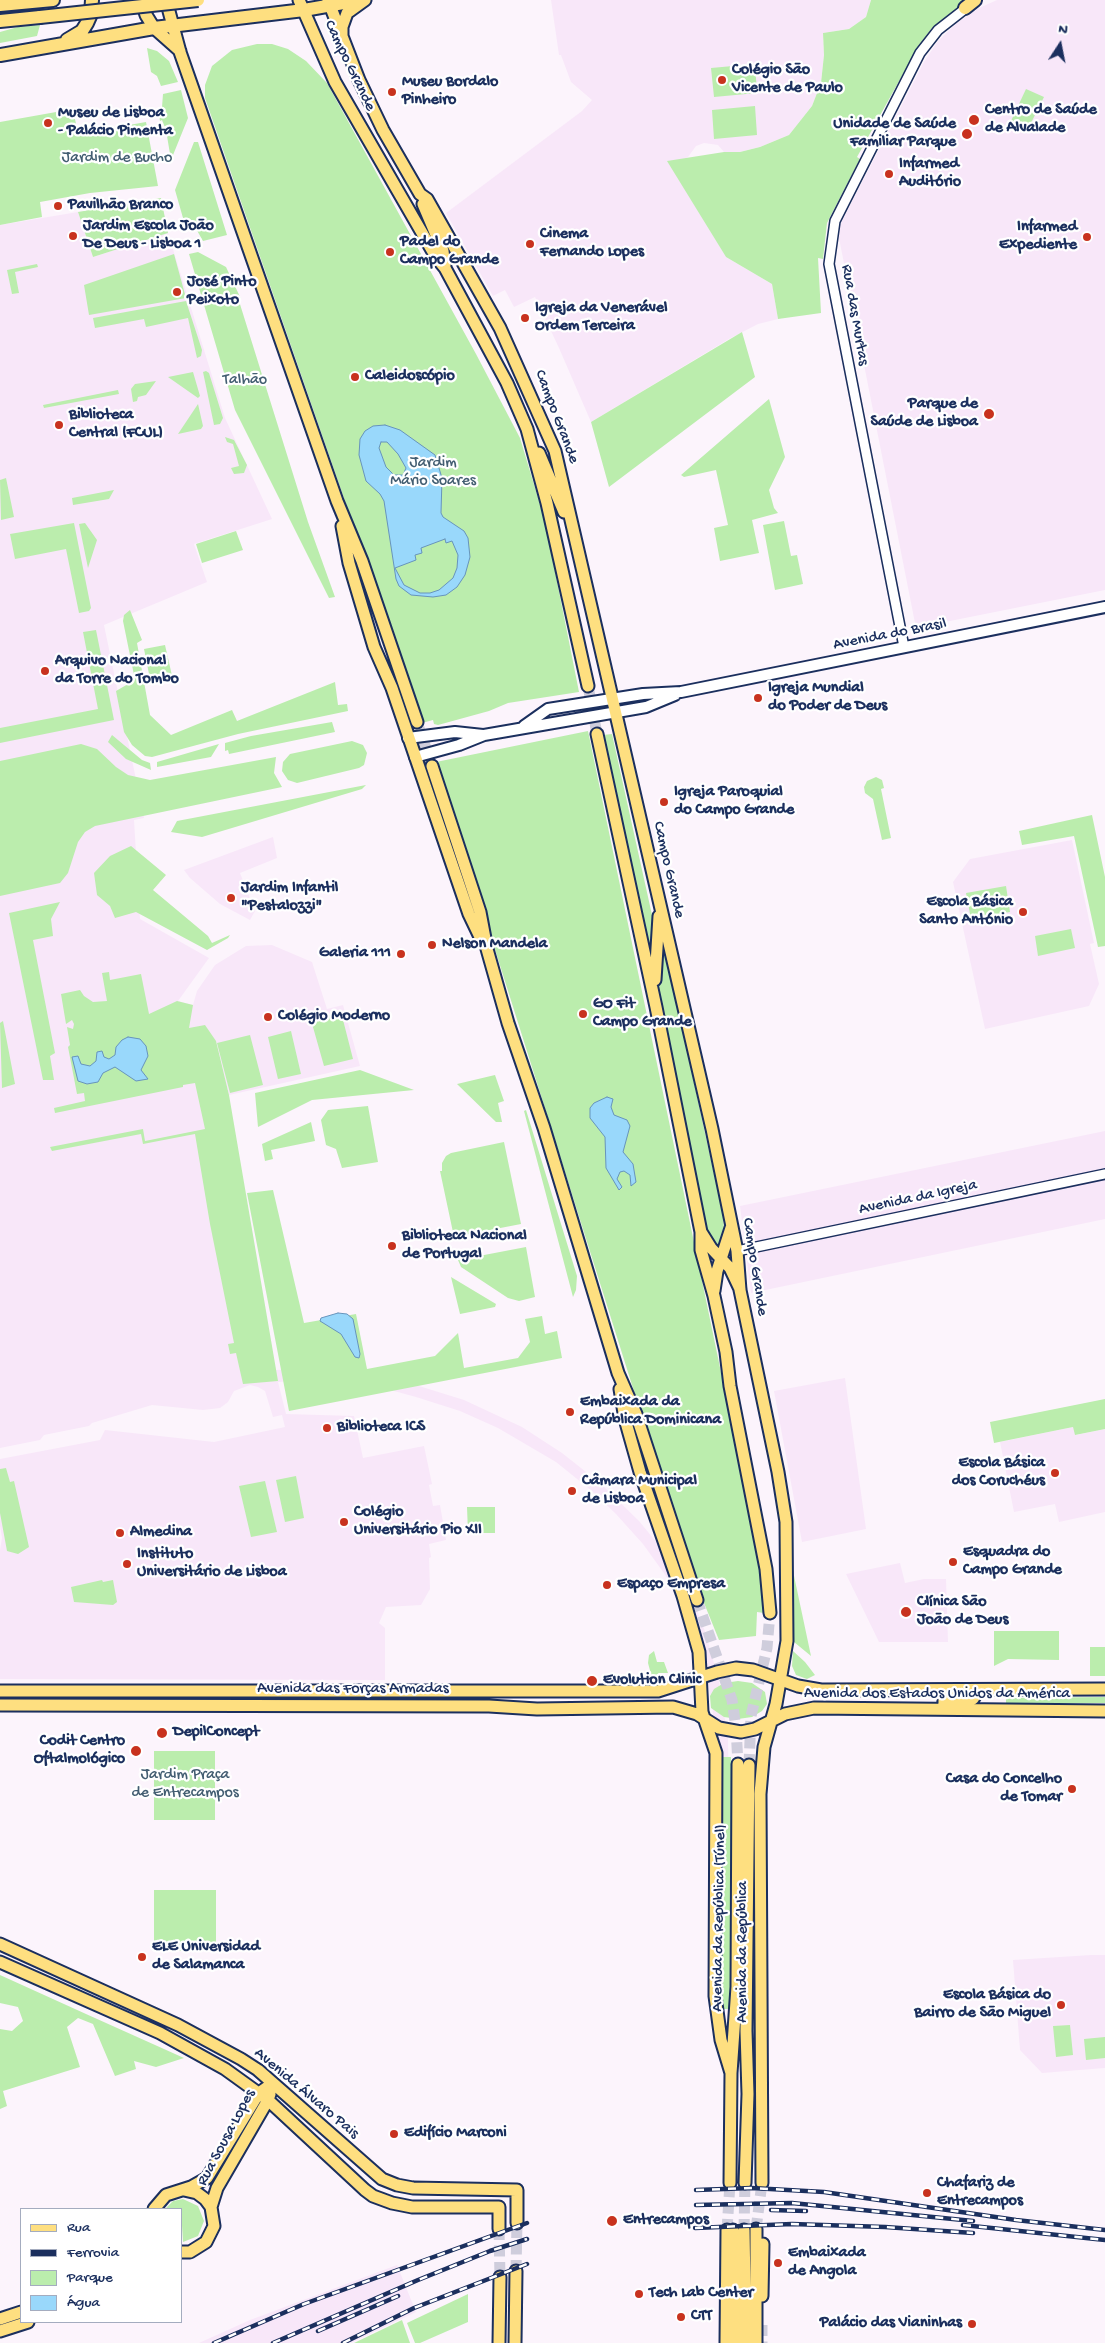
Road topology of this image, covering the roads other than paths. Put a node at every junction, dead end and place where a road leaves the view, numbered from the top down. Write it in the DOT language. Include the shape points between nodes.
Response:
graph roads {
  1 [pos="53,0"];
  2 [pos="92,0"];
  3 [pos="141,0"];
  4 [pos="166,0"];
  5 [pos="198,0"];
  6 [pos="360,0"];
  7 [pos="365,0"];
  8 [pos="980,0"];
  9 [pos="328,3"];
  10 [pos="3,4"];
  11 [pos="970,4"];
  12 [pos="301,5"];
  13 [pos="20,19"];
  14 [pos="0,21"];
  15 [pos="0,25"];
  16 [pos="173,25"];
  17 [pos="154,28"];
  18 [pos="342,40"];
  19 [pos="53,45"];
  20 [pos="180,52"];
  21 [pos="0,55"];
  22 [pos="420,194"];
  23 [pos="445,268"];
  24 [pos="527,429"];
  25 [pos="337,501"];
  26 [pos="575,533"];
  27 [pos="1105,607"];
  28 [pos="904,647"];
  29 [pos="588,686"];
  30 [pos="681,692"];
  31 [pos="612,699"];
  32 [pos="615,712"];
  33 [pos="417,722"];
  34 [pos="524,726"];
  35 [pos="596,734"];
  36 [pos="484,735"];
  37 [pos="408,738"];
  38 [pos="415,757"];
  39 [pos="432,766"];
  40 [pos="660,905"];
  41 [pos="487,949"];
  42 [pos="656,1007"];
  43 [pos="1105,1174"];
  44 [pos="731,1228"];
  45 [pos="701,1232"];
  46 [pos="737,1251"];
  47 [pos="721,1257"];
  48 [pos="740,1290"];
  49 [pos="714,1296"];
  50 [pos="618,1373"];
  51 [pos="697,1600"];
  52 [pos="770,1613"];
  53 [pos="701,1678"];
  54 [pos="780,1680"];
  55 [pos="1104,1689"];
  56 [pos="979,1690"];
  57 [pos="0,1692"];
  58 [pos="0,1705"];
  59 [pos="944,1709"];
  60 [pos="1105,1711"];
  61 [pos="703,1717"];
  62 [pos="771,1721"];
  63 [pos="0,1944"];
  64 [pos="0,1962"];
  65 [pos="732,2073"];
  66 [pos="272,2083"];
  67 [pos="748,2094"];
  68 [pos="264,2097"];
  69 [pos="760,2142"];
  70 [pos="730,2183"];
  71 [pos="745,2183"];
  72 [pos="762,2183"];
  73 [pos="178,2190"];
  74 [pos="211,2207"];
  75 [pos="155,2208"];
  76 [pos="517,2223"];
  77 [pos="499,2229"];
  78 [pos="745,2230"];
  79 [pos="184,2254"];
  80 [pos="516,2271"];
  81 [pos="500,2277"];
  82 [pos="20,2312"];
  83 [pos="0,2319"];
  84 [pos="25,2323"];
  85 [pos="762,2325"];
  86 [pos="0,2332"];
  87 [pos="499,2343"];
  88 [pos="515,2343"];
  89 [pos="726,2343"];
  90 [pos="737,2343"];
  91 [pos="746,2343"];
  92 [pos="756,2343"];
  1 -- 10 [label="highway"];
  2 -- 19 [label="highway" via="91,14 82,31"];
  3 -- 17 [label="main road"];
  4 -- 16 [label="main road"];
  5 -- 13 [label="highway, bridge"];
  6 -- 9 [label="highway"];
  7 -- 18 [label="main road" via="347,13"];
  8 -- 11 [label="street, Rua das Murtas"];
  9 -- 12 [label="highway"];
  9 -- 18 [label="main road, Campo Grande"];
  11 -- 28 [label="street, Rua das Murtas" via="930,38 910,71 835,221 829,264"];
  12 -- 16 [label="highway"];
  12 -- 23 [label="main road, Campo Grande" via="335,82"];
  13 -- 14 [label="highway"];
  13 -- 15 [label="highway"];
  16 -- 17 [label="highway"];
  16 -- 20 [label="main road"];
  17 -- 19 [label="highway"];
  17 -- 20 [label="main road"];
  18 -- 22 [label="main road, Campo Grande" via="383,130"];
  19 -- 21 [label="highway"];
  20 -- 25 [label="main road"];
  22 -- 23 [label="main road" via="443,251"];
  22 -- 26 [label="main road, Campo Grande" via="427,199 460,255 518,364 555,451"];
  23 -- 24 [label="main road, Campo Grande" via="507,382"];
  24 -- 26 [label="main road"];
  24 -- 29 [label="main road, Campo Grande"];
  25 -- 33 [label="main road" via="362,561"];
  25 -- 37 [label="main road" via="349,563 374,647 392,688"];
  26 -- 31 [label="main road, Campo Grande"];
  27 -- 28 [label="main road, Avenida do Brasil"];
  28 -- 30 [label="main road, Avenida do Brasil"];
  30 -- 31 [label="main road, Avenida do Brasil"];
  30 -- 32 [label="main road, Avenida do Brasil" via="646,707"];
  31 -- 32 [label="main road, Campo Grande"];
  31 -- 34 [label="main road, Avenida do Brasil" via="548,710"];
  32 -- 34 [label="main road, Avenida do Brasil"];
  32 -- 40 [label="main road, Campo Grande"];
  34 -- 36 [label="main road, Avenida do Brasil"];
  35 -- 42 [label="main road"];
  36 -- 37 [label="main road" via="456,732"];
  36 -- 38 [label="main road"];
  37 -- 38 [label="main road"];
  38 -- 41 [label="main road" via="469,914"];
  39 -- 41 [label="main road" via="480,912"];
  40 -- 42 [label="main road"];
  40 -- 44 [label="main road, Campo Grande" via="712,1129"];
  41 -- 50 [label="main road"];
  42 -- 45 [label="main road"];
  43 -- 46 [label="street, Avenida da Igreja"];
  44 -- 46 [label="main road, Campo Grande"];
  44 -- 47 [label="main road"];
  45 -- 47 [label="main road"];
  45 -- 49 [label="main road" via="700,1250"];
  46 -- 47 [label="main road"];
  46 -- 48 [label="main road, Campo Grande"];
  47 -- 48 [label="main road"];
  47 -- 49 [label="main road" via="714,1281"];
  48 -- 54 [label="main road, Campo Grande" via="786,1522 788,1636"];
  49 -- 52 [label="main road" via="766,1569"];
  50 -- 51 [label="main road" via="636,1414"];
  50 -- 53 [label="main road" via="625,1419 640,1472 684,1596 699,1652"];
  53 -- 54 [label="main road" via="741,1668"];
  53 -- 57 [label="main road, Avenida das Forças Armadas" via="658,1692"];
  53 -- 61 [label="main road"];
  54 -- 56 [label="main road, Avenida dos Estados Unidos da América" via="821,1690"];
  54 -- 62 [label="main road"];
  55 -- 56 [label="main road, Avenida dos Estados Unidos da América"];
  56 -- 59 [label="main road" via="973,1699 944,1700"];
  58 -- 61 [label="main road, Avenida das Forças Armadas" via="489,1706 536,1709 668,1706 686,1709"];
  59 -- 60 [label="main road, Avenida dos Estados Unidos da América"];
  59 -- 62 [label="main road, Avenida dos Estados Unidos da América" via="814,1708 792,1712"];
  61 -- 62 [label="main road" via="714,1726 733,1731 755,1729"];
  61 -- 65 [label="main road, Avenida da República" via="716,1753 715,1996 721,2040"];
  62 -- 69 [label="main road, Avenida da República" via="763,1754 760,1794"];
  63 -- 66 [label="main road, Avenida Álvaro Pais" via="195,2033 241,2059"];
  64 -- 68 [label="main road, Avenida Álvaro Pais" via="160,2033 225,2069"];
  65 -- 67 [label="main road, Avenida da República (Túnel)" via="743,1765"];
  65 -- 70 [label="main road"];
  66 -- 68 [label="main road, Rua Sousa Lopes"];
  66 -- 76 [label="main road, Avenida Álvaro Pais" via="369,2170 390,2182 413,2188 517,2190"];
  67 -- 69 [label="main road"];
  67 -- 71 [label="main road, Avenida da República (Túnel)"];
  68 -- 73 [label="main road, Rua Sousa Lopes" via="207,2178"];
  68 -- 74 [label="main road, Rua Sousa Lopes" via="217,2188"];
  68 -- 77 [label="main road, Avenida Álvaro Pais" via="365,2190 382,2200 412,2207 499,2207"];
  69 -- 72 [label="main road, Avenida da República"];
  73 -- 74 [label="main road, Rua Sousa Lopes" via="197,2193"];
  73 -- 75 [label="main road, Rua Sousa Lopes" via="166,2195"];
  74 -- 79 [label="main road, Rua Sousa Lopes" via="214,2216 211,2235 206,2242"];
  78 -- 85 [label="main road"];
  78 -- 89 [label="main road"];
  78 -- 90 [label="main road"];
  78 -- 91 [label="main road"];
  78 -- 92 [label="main road"];
  80 -- 88 [label="main road"];
  81 -- 87 [label="main road"];
  82 -- 83 [label="main road"];
  84 -- 86 [label="main road"];
}
